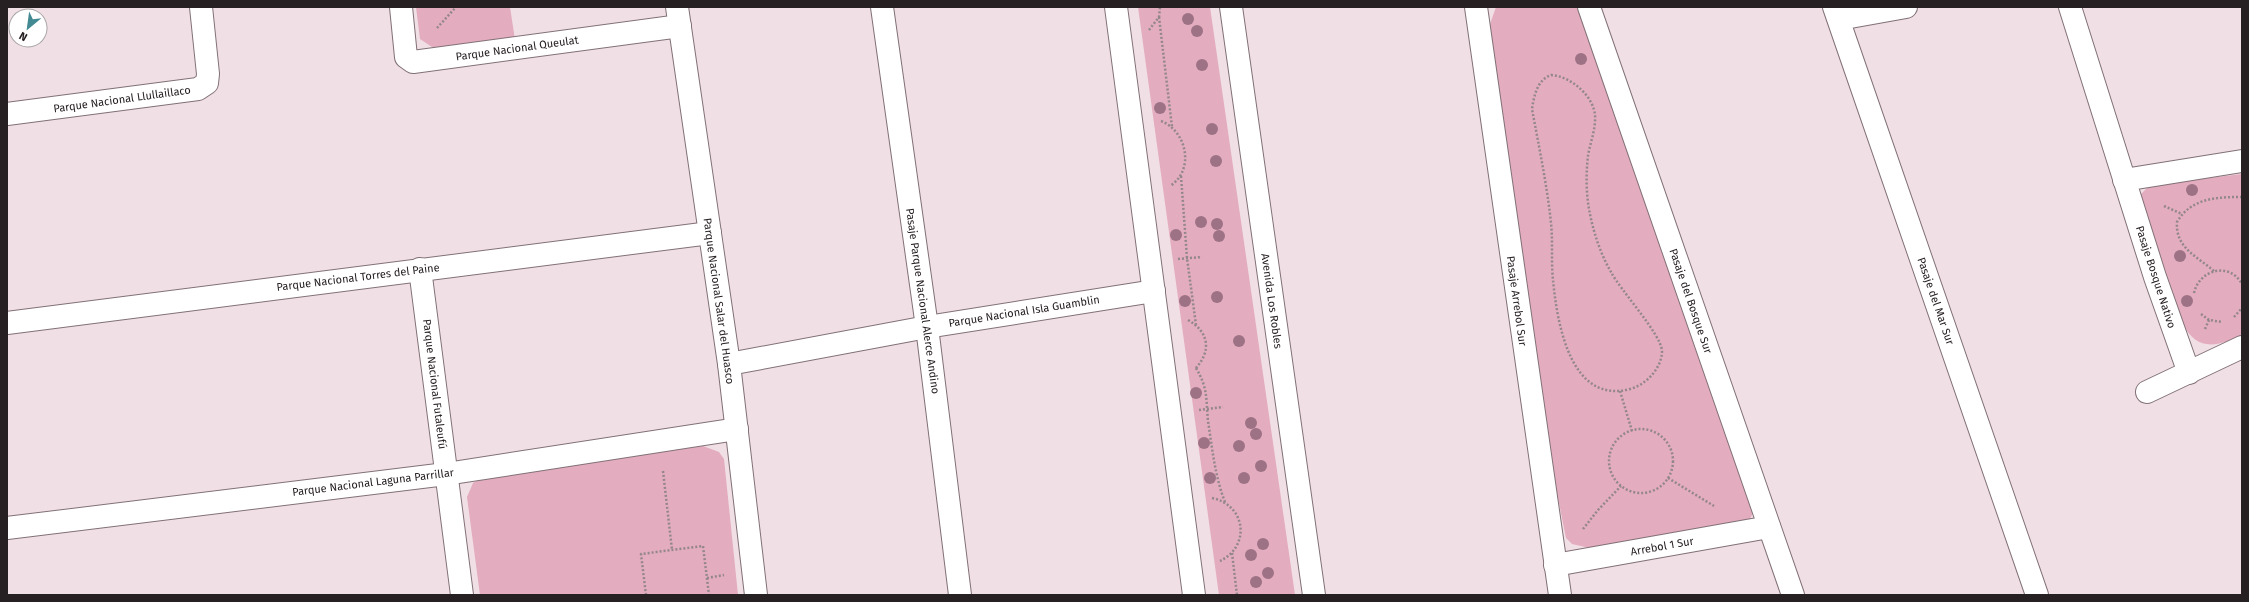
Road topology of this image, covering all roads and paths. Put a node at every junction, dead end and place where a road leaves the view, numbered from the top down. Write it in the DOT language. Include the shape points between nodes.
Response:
graph roads {
  1 [pos="201,7"];
  2 [pos="402,7"];
  3 [pos="882,7"];
  4 [pos="1116,7"];
  5 [pos="1231,7"];
  6 [pos="1476,7"];
  7 [pos="1589,7"];
  8 [pos="1906,7"];
  9 [pos="2070,7"];
  10 [pos="1837,13"];
  11 [pos="679,17"];
  12 [pos="1159,17"];
  13 [pos="7,114"];
  14 [pos="1172,127"];
  15 [pos="2242,161"];
  16 [pos="1182,176"];
  17 [pos="2124,180"];
  18 [pos="2242,197"];
  19 [pos="710,233"];
  20 [pos="420,269"];
  21 [pos="2214,271"];
  22 [pos="2242,283"];
  23 [pos="1154,292"];
  24 [pos="2194,300"];
  25 [pos="2242,308"];
  26 [pos="2199,312"];
  27 [pos="7,323"];
  28 [pos="1196,325"];
  29 [pos="927,327"];
  30 [pos="2242,348"];
  31 [pos="729,364"];
  32 [pos="1196,368"];
  33 [pos="2189,373"];
  34 [pos="1620,391"];
  35 [pos="2147,392"];
  36 [pos="1223,407"];
  37 [pos="1208,409"];
  38 [pos="1197,411"];
  39 [pos="737,430"];
  40 [pos="1632,431"];
  41 [pos="660,441"];
  42 [pos="446,474"];
  43 [pos="1621,486"];
  44 [pos="1181,498"];
  45 [pos="1226,502"];
  46 [pos="1769,527"];
  47 [pos="7,528"];
  48 [pos="672,550"];
  49 [pos="1232,553"];
  50 [pos="1555,565"];
  51 [pos="1191,570"];
  52 [pos="462,595"];
  53 [pos="646,595"];
  54 [pos="709,595"];
  55 [pos="756,595"];
  56 [pos="960,595"];
  57 [pos="1194,595"];
  58 [pos="1237,595"];
  59 [pos="1314,595"];
  60 [pos="1560,595"];
  61 [pos="1793,595"];
  62 [pos="2037,595"];
  1 -- 13 [label="street, Parque Nacional Llullaillaco" via="208,74 207,83 198,89"];
  2 -- 11 [label="street, Parque Nacional Queulat" via="406,57 413,62"];
  3 -- 29 [label="street, Pasaje Parque Nacional Alerce Andino"];
  4 -- 23 [label="street"];
  5 -- 59 [label="street, Avenida Los Robles"];
  6 -- 50 [label="street, Pasaje Arrebol Sur"];
  7 -- 46 [label="street, Pasaje del Bosque Sur"];
  8 -- 10 [label="street"];
  9 -- 17 [label="street, Pasaje Bosque Nativo"];
  10 -- 62 [label="street, Pasaje del Mar Sur"];
  11 -- 19 [label="street, Parque Nacional Salar del Huasco"];
  12 -- 14 [label="path"];
  15 -- 17 [label="street"];
  16 -- 28 [label="path" via="1187,258"];
  17 -- 33 [label="street, Pasaje Bosque Nativo"];
  18 -- 21 [label="path" via="2204,200 2189,207 2177,222 2179,238 2186,248"];
  19 -- 20 [label="street, Parque Nacional Torres del Paine"];
  19 -- 31 [label="street, Parque Nacional Salar del Huasco"];
  20 -- 27 [label="street, Parque Nacional Torres del Paine"];
  20 -- 42 [label="street, Parque Nacional Futaleufú"];
  21 -- 22 [label="path" via="2226,271"];
  21 -- 24 [label="path" via="2198,282"];
  23 -- 29 [label="street, Parque Nacional Isla Guamblin"];
  23 -- 44 [label="street"];
  25 -- 26 [label="path" via="2234,317 2222,322 2209,320"];
  29 -- 31 [label="street, Parque Nacional Isla Guamblin"];
  29 -- 56 [label="street, Pasaje Parque Nacional Alerce Andino"];
  30 -- 33 [label="street"];
  31 -- 39 [label="street, Parque Nacional Salar del Huasco"];
  32 -- 37 [label="path" via="1206,390"];
  33 -- 35 [label="street"];
  34 -- 34 [label="path" via="1632,389 1645,382 1657,368 1662,351 1657,335 1610,272 1596,236 1587,186 1588,157 1595,124 1592,105 1579,88 1559,76 1551,75 1539,86 1532,109 1548,196 1553,280 1558,312 1574,366 1582,376 1602,390"];
  34 -- 40 [label="path"];
  36 -- 37 [label="path"];
  37 -- 38 [label="path"];
  37 -- 45 [label="path" via="1219,481"];
  39 -- 41 [label="street, Parque Nacional Laguna Parrillar"];
  39 -- 55 [label="street, Parque Nacional Salar del Huasco"];
  40 -- 43 [label="path" via="1616,442 1610,455 1610,470"];
  40 -- 43 [label="path" via="1651,431 1666,442 1671,450 1672,469 1668,478 1655,490 1637,493"];
  41 -- 42 [label="street, Parque Nacional Laguna Parrillar"];
  41 -- 48 [label="path"];
  42 -- 47 [label="street, Parque Nacional Laguna Parrillar"];
  42 -- 52 [label="street, Parque Nacional Futaleufú"];
  43 -- 50 [label="path" via="1598,510"];
  44 -- 45 [label="path" via="1209,498"];
  44 -- 51 [label="street"];
  45 -- 49 [label="path" via="1233,508 1240,525 1238,543"];
  46 -- 50 [label="street, Arrebol 1 Sur"];
  46 -- 61 [label="street, Pasaje del Bosque Sur"];
  48 -- 53 [label="path" via="641,554"];
  48 -- 54 [label="path" via="703,546"];
  49 -- 51 [label="path"];
  49 -- 58 [label="path"];
  50 -- 60 [label="street, Pasaje Arrebol Sur"];
  51 -- 57 [label="street"];
}
